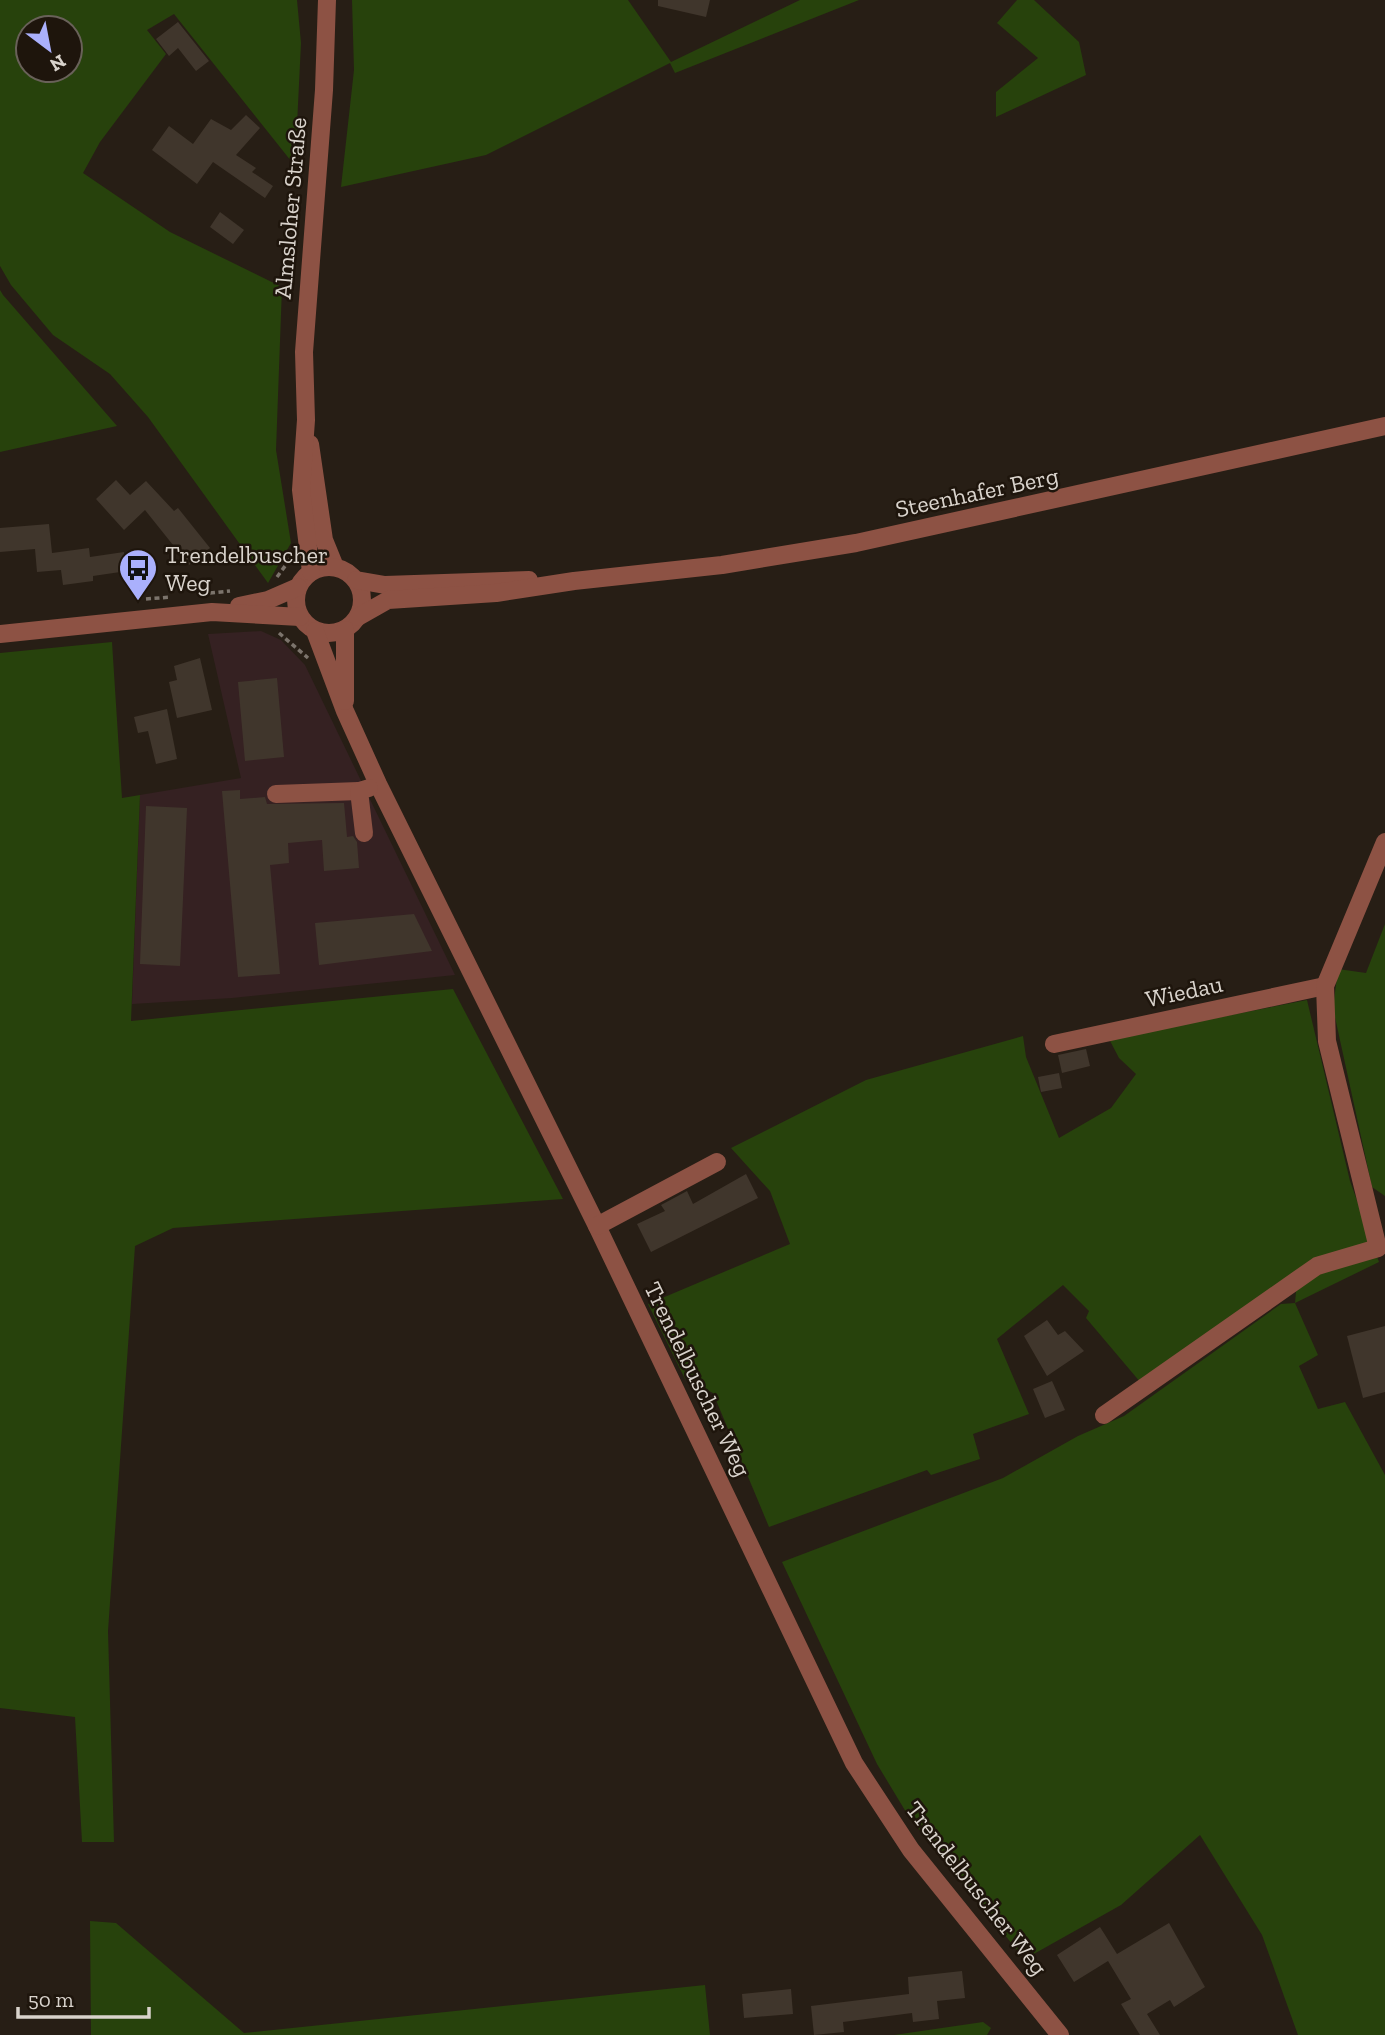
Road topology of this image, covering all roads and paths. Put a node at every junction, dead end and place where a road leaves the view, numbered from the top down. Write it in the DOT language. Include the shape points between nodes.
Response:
graph roads {
  1 [pos="327,0"];
  2 [pos="306,420"];
  3 [pos="1385,426"];
  4 [pos="335,567"];
  5 [pos="311,572"];
  6 [pos="356,580"];
  7 [pos="574,581"];
  8 [pos="298,587"];
  9 [pos="212,612"];
  10 [pos="300,617"];
  11 [pos="359,617"];
  12 [pos="345,630"];
  13 [pos="315,631"];
  14 [pos="0,634"];
  15 [pos="345,711"];
  16 [pos="378,784"];
  17 [pos="359,790"];
  18 [pos="276,794"];
  19 [pos="364,832"];
  20 [pos="1385,842"];
  21 [pos="1325,986"];
  22 [pos="1054,1044"];
  23 [pos="717,1162"];
  24 [pos="597,1226"];
  25 [pos="1104,1415"];
  26 [pos="1060,2035"];
  1 -- 2 [label="street, Almsloher Straße" via="304,352"];
  2 -- 4 [label="street, Almsloher Straße" via="324,540"];
  2 -- 5 [label="street, Almsloher Straße" via="301,490"];
  3 -- 7 [label="street, Steenhafer Berg" via="856,542 722,565"];
  4 -- 5 [label="street"];
  4 -- 6 [label="street"];
  5 -- 8 [label="street"];
  6 -- 7 [label="street, Steenhafer Berg" via="384,585 496,579"];
  6 -- 11 [label="street" via="362,592"];
  7 -- 11 [label="street, Steenhafer Berg" via="496,593 388,600"];
  8 -- 9 [label="street" via="268,600"];
  8 -- 10 [label="street" via="295,598"];
  9 -- 10 [label="street"];
  9 -- 14 [label="street"];
  10 -- 13 [label="street"];
  11 -- 12 [label="street"];
  12 -- 13 [label="street" via="332,634"];
  12 -- 15 [label="street, Trendelbuscher Weg"];
  13 -- 15 [label="street, Trendelbuscher Weg"];
  15 -- 16 [label="street, Trendelbuscher Weg"];
  16 -- 17 [label="street"];
  16 -- 24 [label="street, Trendelbuscher Weg"];
  17 -- 18 [label="street"];
  17 -- 19 [label="street"];
  20 -- 21 [label="street"];
  21 -- 22 [label="street, Wiedau"];
  21 -- 25 [label="street" via="1327,1041 1378,1248 1317,1266"];
  23 -- 24 [label="street"];
  24 -- 26 [label="street, Trendelbuscher Weg" via="854,1763 911,1850"];
}
